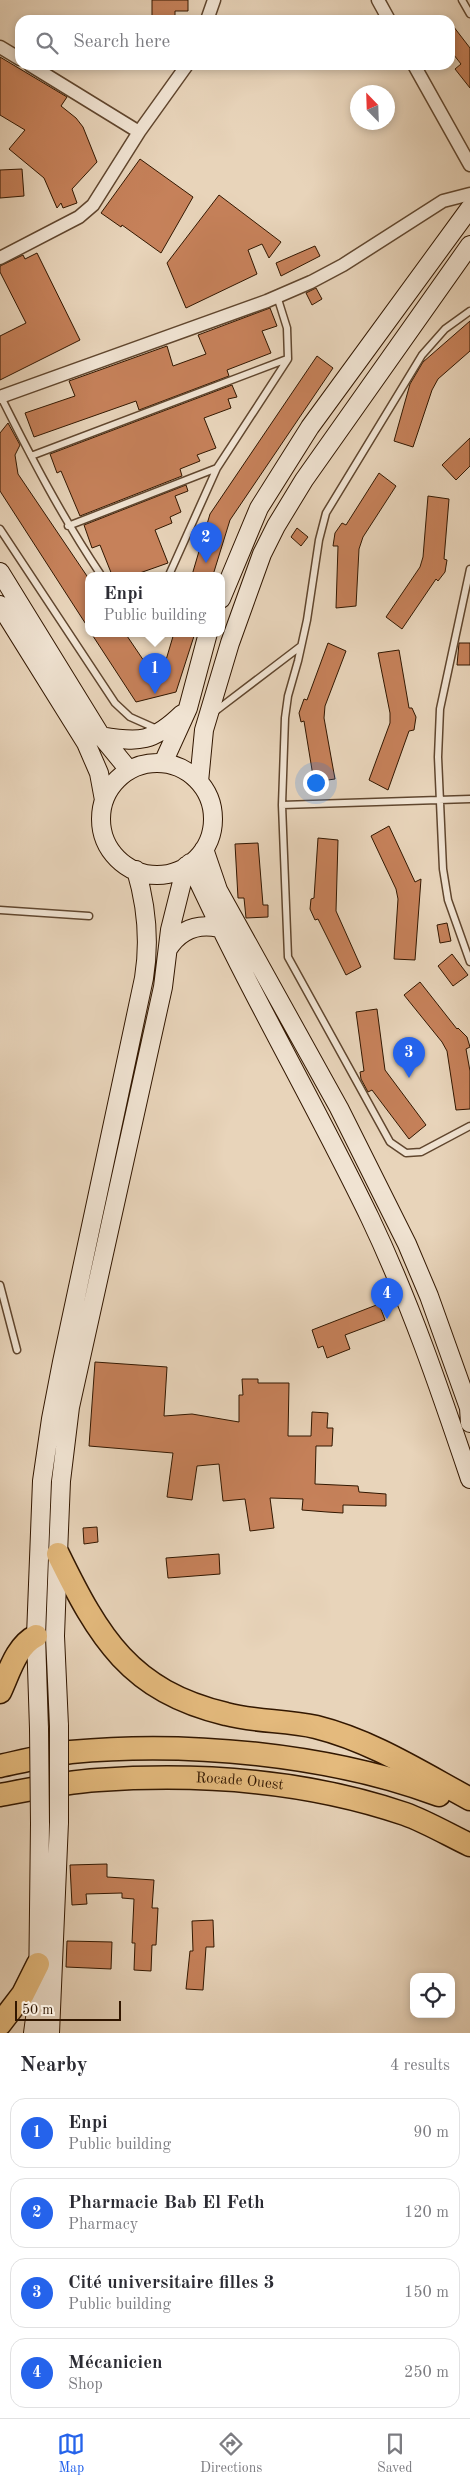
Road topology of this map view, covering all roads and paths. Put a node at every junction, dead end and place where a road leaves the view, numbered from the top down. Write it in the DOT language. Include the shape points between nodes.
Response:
graph roads {
  1 [pos="214,0"];
  2 [pos="378,0"];
  3 [pos="462,0"];
  4 [pos="470,14"];
  5 [pos="209,15"];
  6 [pos="386,15"];
  7 [pos="0,47"];
  8 [pos="15,56"];
  9 [pos="38,70"];
  10 [pos="183,70"];
  11 [pos="417,70"];
  12 [pos="139,132"];
  13 [pos="470,165"];
  14 [pos="470,194"];
  15 [pos="470,208"];
  16 [pos="470,245"];
  17 [pos="0,258"];
  18 [pos="277,296"];
  19 [pos="470,311"];
  20 [pos="288,359"];
  21 [pos="0,398"];
  22 [pos="31,456"];
  23 [pos="217,468"];
  24 [pos="68,526"];
  25 [pos="0,529"];
  26 [pos="470,569"];
  27 [pos="0,572"];
  28 [pos="99,572"];
  29 [pos="170,572"];
  30 [pos="225,589"];
  31 [pos="0,605"];
  32 [pos="207,637"];
  33 [pos="301,646"];
  34 [pos="188,708"];
  35 [pos="208,716"];
  36 [pos="163,731"];
  37 [pos="101,736"];
  38 [pos="163,763"];
  39 [pos="129,770"];
  40 [pos="200,782"];
  41 [pos="104,800"];
  42 [pos="440,800"];
  43 [pos="470,800"];
  44 [pos="282,805"];
  45 [pos="204,850"];
  46 [pos="188,865"];
  47 [pos="136,870"];
  48 [pos="0,910"];
  49 [pos="89,916"];
  50 [pos="220,928"];
  51 [pos="168,949"];
  52 [pos="470,962"];
  53 [pos="470,1126"];
  54 [pos="0,1285"];
  55 [pos="17,1350"];
  56 [pos="470,1423"];
  57 [pos="470,1477"];
  58 [pos="58,1554"];
  59 [pos="46,1636"];
  60 [pos="0,1692"];
  61 [pos="0,1766"];
  62 [pos="0,1795"];
  63 [pos="470,1799"];
  64 [pos="470,1807"];
  65 [pos="470,1845"];
  66 [pos="38,1964"];
  67 [pos="0,2024"];
  68 [pos="33,2033"];
  69 [pos="50,2033"];
  1 -- 5 [label="street"];
  2 -- 6 [label="street"];
  3 -- 4 [label="lane"];
  7 -- 8 [label="street"];
  9 -- 12 [label="street"];
  10 -- 12 [label="street"];
  11 -- 13 [label="street"];
  12 -- 17 [label="street" via="94,206"];
  14 -- 18 [label="street" via="443,201 343,265"];
  15 -- 30 [label="main road" via="310,427 259,508"];
  16 -- 35 [label="main road" via="304,480 276,526 262,554 230,643"];
  18 -- 20 [label="lane" via="287,328"];
  18 -- 21 [label="street"];
  19 -- 33 [label="lane" via="445,329 422,355 326,513"];
  20 -- 22 [label="lane"];
  20 -- 23 [label="lane"];
  21 -- 22 [label="lane"];
  22 -- 24 [label="lane"];
  23 -- 24 [label="lane"];
  23 -- 29 [label="lane"];
  24 -- 28 [label="lane"];
  25 -- 36 [label="lane" via="115,703 138,722"];
  26 -- 42 [label="lane" via="440,710"];
  27 -- 37 [label="main road"];
  31 -- 41 [label="main road" via="86,743 99,774"];
  32 -- 34 [label="main road"];
  33 -- 35 [label="lane"];
  33 -- 44 [label="lane" via="286,711"];
  34 -- 36 [label="main road"];
  34 -- 38 [label="main road"];
  35 -- 40 [label="main road"];
  36 -- 37 [label="main road" via="144,740"];
  37 -- 39 [label="main road"];
  38 -- 39 [label="main road" via="145,764"];
  38 -- 40 [label="main road" via="183,769"];
  39 -- 41 [label="main road" via="110,788"];
  40 -- 45 [label="main road" via="209,797 213,815"];
  41 -- 47 [label="main road" via="101,812 104,836 116,857"];
  42 -- 43 [label="lane"];
  42 -- 44 [label="lane"];
  42 -- 52 [label="lane" via="448,900"];
  44 -- 53 [label="lane" via="288,957 390,1142 406,1153 421,1152"];
  45 -- 46 [label="main road"];
  45 -- 56 [label="main road" via="223,898 339,1108 408,1244 469,1408"];
  46 -- 47 [label="main road" via="167,874"];
  46 -- 50 [label="main road"];
  46 -- 51 [label="main road" via="172,916"];
  47 -- 59 [label="main road" via="145,908 146,964 50,1419 42,1480"];
  48 -- 49 [label="lane"];
  50 -- 51 [label="main road" via="190,929 181,933"];
  50 -- 57 [label="main road" via="385,1252 424,1345"];
  51 -- 58 [label="main road" via="163,986 70,1407 61,1481"];
  54 -- 55 [label="lane"];
  58 -- 59 [label="main road"];
  58 -- 63 [label="highway" via="83,1605 108,1642 137,1674 171,1696 226,1714 316,1727 372,1745"];
  59 -- 60 [label="highway" via="27,1641"];
  59 -- 66 [label="main road, bridge" via="39,1729"];
  59 -- 69 [label="main road, bridge" via="59,1726 59,1822"];
  61 -- 64 [label="highway, Rocade Ouest" via="70,1752 206,1750 342,1768 408,1783"];
  62 -- 65 [label="highway, Rocade Ouest" via="67,1783 138,1779 192,1779 315,1790 406,1815"];
  66 -- 67 [label="highway" via="23,1994"];
  66 -- 68 [label="main road"];
}
